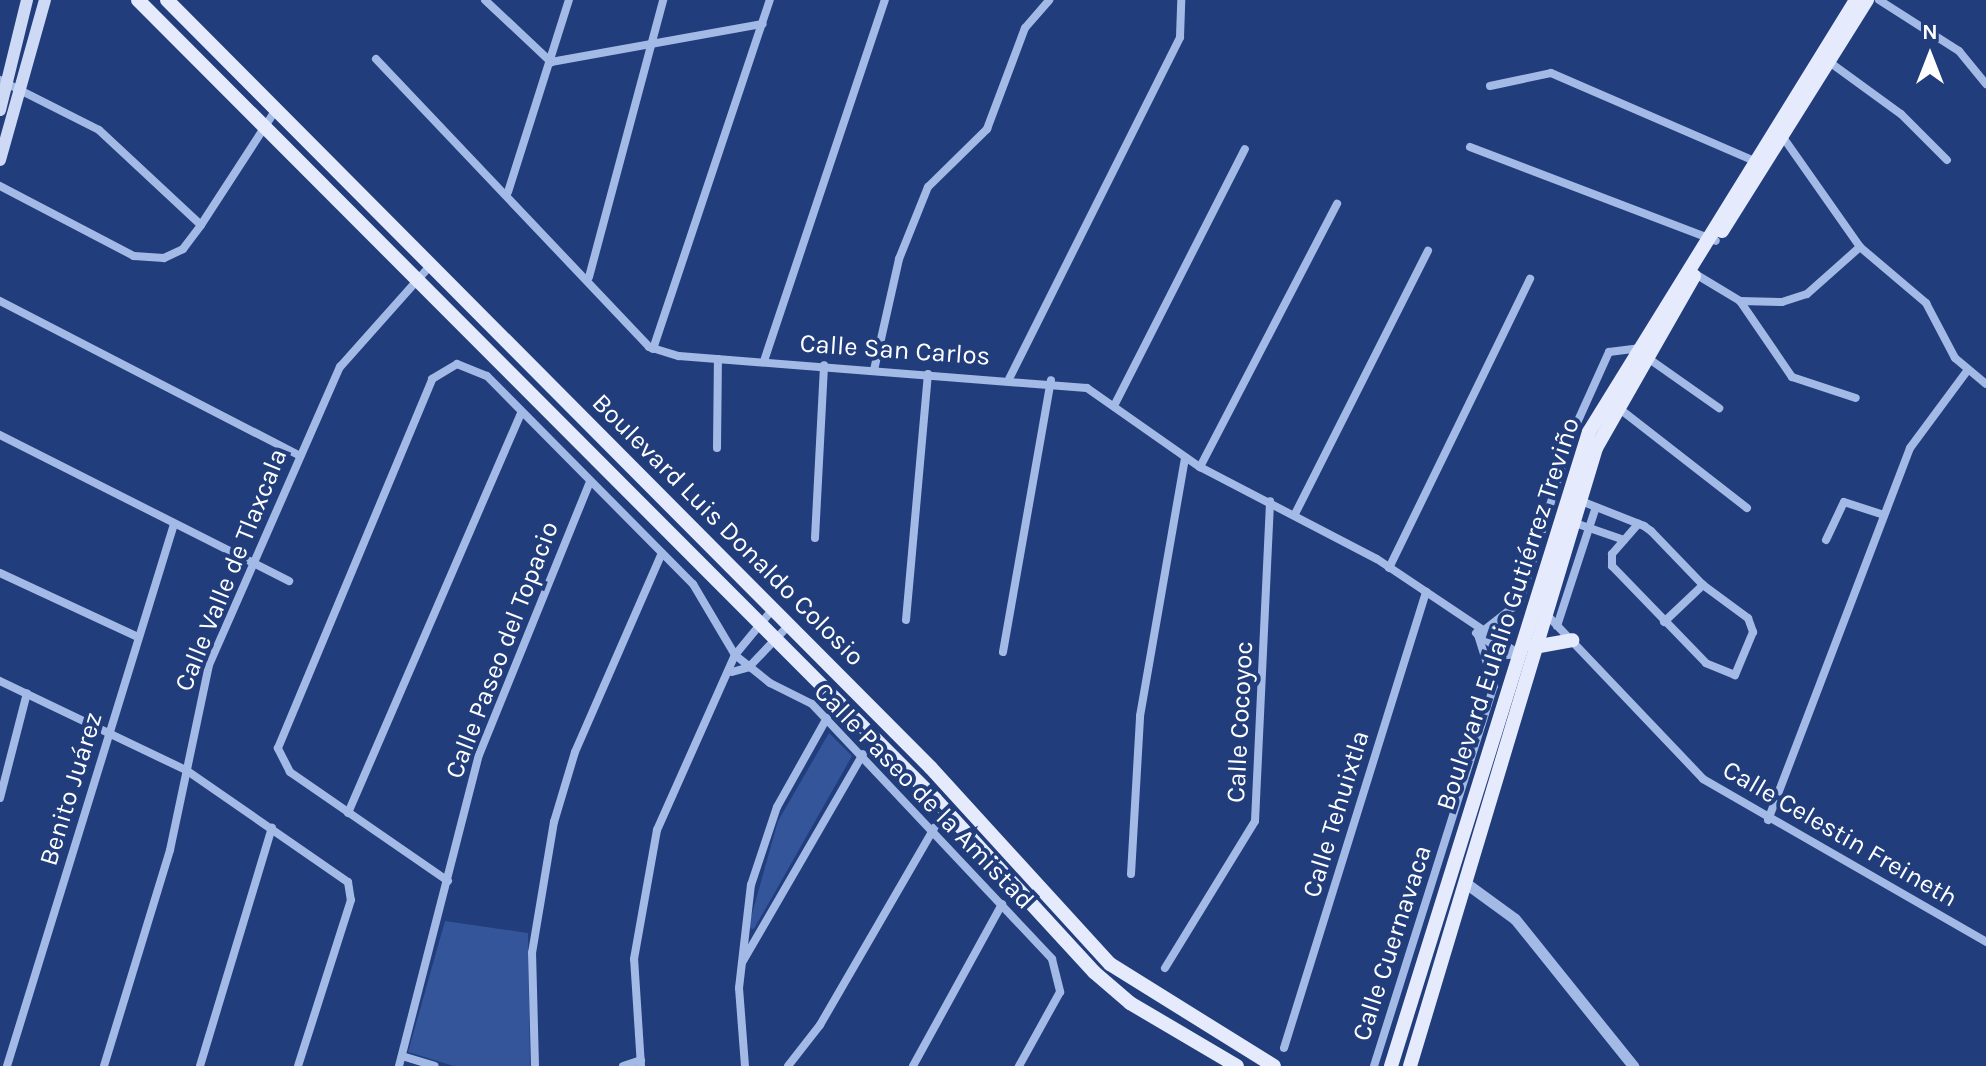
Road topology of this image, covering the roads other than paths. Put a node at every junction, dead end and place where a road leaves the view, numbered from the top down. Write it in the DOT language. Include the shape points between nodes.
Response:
graph roads {
  1 [pos="27,0"];
  2 [pos="45,0"];
  3 [pos="138,0"];
  4 [pos="167,0"];
  5 [pos="485,0"];
  6 [pos="569,0"];
  7 [pos="663,0"];
  8 [pos="770,0"];
  9 [pos="885,0"];
  10 [pos="1049,0"];
  11 [pos="1181,0"];
  12 [pos="1856,0"];
  13 [pos="1867,0"];
  14 [pos="1879,0"];
  15 [pos="763,24"];
  16 [pos="650,44"];
  17 [pos="376,59"];
  18 [pos="1825,59"];
  19 [pos="551,62"];
  20 [pos="4,82"];
  21 [pos="1986,84"];
  22 [pos="1490,86"];
  23 [pos="24,91"];
  24 [pos="0,110"];
  25 [pos="275,111"];
  26 [pos="260,127"];
  27 [pos="1778,131"];
  28 [pos="1470,147"];
  29 [pos="1245,149"];
  30 [pos="0,160"];
  31 [pos="1947,160"];
  32 [pos="1759,163"];
  33 [pos="0,186"];
  34 [pos="508,192"];
  35 [pos="1337,204"];
  36 [pos="201,225"];
  37 [pos="1712,239"];
  38 [pos="1860,247"];
  39 [pos="1428,251"];
  40 [pos="431,265"];
  41 [pos="1692,271"];
  42 [pos="589,277"];
  43 [pos="1530,279"];
  44 [pos="416,281"];
  45 [pos="0,301"];
  46 [pos="1740,301"];
  47 [pos="653,349"];
  48 [pos="1640,352"];
  49 [pos="718,359"];
  50 [pos="764,361"];
  51 [pos="824,365"];
  52 [pos="874,370"];
  53 [pos="1967,371"];
  54 [pos="928,374"];
  55 [pos="1009,379"];
  56 [pos="1051,380"];
  57 [pos="1986,384"];
  58 [pos="1856,398"];
  59 [pos="1610,403"];
  60 [pos="1115,404"];
  61 [pos="1719,408"];
  62 [pos="521,413"];
  63 [pos="0,435"];
  64 [pos="717,448"];
  65 [pos="300,456"];
  66 [pos="1185,458"];
  67 [pos="1200,467"];
  68 [pos="590,482"];
  69 [pos="1270,501"];
  70 [pos="1581,501"];
  71 [pos="1596,507"];
  72 [pos="1747,508"];
  73 [pos="1295,514"];
  74 [pos="1884,515"];
  75 [pos="174,524"];
  76 [pos="1638,524"];
  77 [pos="1582,525"];
  78 [pos="815,538"];
  79 [pos="1624,540"];
  80 [pos="1826,540"];
  81 [pos="662,553"];
  82 [pos="254,564"];
  83 [pos="1389,568"];
  84 [pos="0,573"];
  85 [pos="1544,577"];
  86 [pos="289,581"];
  87 [pos="1703,585"];
  88 [pos="1426,592"];
  89 [pos="772,610"];
  90 [pos="906,620"];
  91 [pos="1553,621"];
  92 [pos="1469,622"];
  93 [pos="1664,622"];
  94 [pos="760,623"];
  95 [pos="788,626"];
  96 [pos="1484,626"];
  97 [pos="1478,635"];
  98 [pos="138,637"];
  99 [pos="776,639"];
  100 [pos="1572,640"];
  101 [pos="1539,645"];
  102 [pos="1003,652"];
  103 [pos="1519,654"];
  104 [pos="735,655"];
  105 [pos="749,667"];
  106 [pos="732,672"];
  107 [pos="0,681"];
  108 [pos="1524,692"];
  109 [pos="27,693"];
  110 [pos="827,718"];
  111 [pos="109,732"];
  112 [pos="863,754"];
  113 [pos="1483,769"];
  114 [pos="186,770"];
  115 [pos="0,798"];
  116 [pos="348,813"];
  117 [pos="1768,820"];
  118 [pos="272,828"];
  119 [pos="934,828"];
  120 [pos="1131,874"];
  121 [pos="448,881"];
  122 [pos="1467,884"];
  123 [pos="1002,904"];
  124 [pos="1435,923"];
  125 [pos="1986,942"];
  126 [pos="741,965"];
  127 [pos="1165,968"];
  128 [pos="1284,1048"];
  129 [pos="402,1056"];
  130 [pos="641,1063"];
  131 [pos="7,1066"];
  132 [pos="104,1066"];
  133 [pos="200,1066"];
  134 [pos="298,1066"];
  135 [pos="399,1066"];
  136 [pos="435,1066"];
  137 [pos="535,1066"];
  138 [pos="623,1066"];
  139 [pos="745,1066"];
  140 [pos="788,1066"];
  141 [pos="913,1066"];
  142 [pos="1019,1066"];
  143 [pos="1237,1066"];
  144 [pos="1274,1066"];
  145 [pos="1374,1066"];
  146 [pos="1391,1066"];
  147 [pos="1410,1066"];
  148 [pos="1633,1066"];
  1 -- 20 [label="main road"];
  2 -- 23 [label="main road"];
  3 -- 26 [label="main road, Boulevard Luis Donaldo Colosio"];
  4 -- 25 [label="main road, Boulevard Luis Donaldo Colosio"];
  5 -- 19 [label="street"];
  6 -- 19 [label="street"];
  7 -- 16 [label="street"];
  8 -- 15 [label="street"];
  9 -- 50 [label="street"];
  10 -- 52 [label="street" via="1025,28 992,121 928,187 899,259"];
  11 -- 55 [label="street" via="1180,37"];
  12 -- 18 [label="main road, Boulevard Eulalio Gutiérrez Treviño"];
  13 -- 18 [label="main road, Boulevard Eulalio Gutiérrez Treviño"];
  14 -- 21 [label="street" via="1959,51"];
  15 -- 16 [label="street"];
  15 -- 47 [label="street"];
  16 -- 19 [label="street"];
  16 -- 42 [label="street"];
  17 -- 34 [label="street"];
  18 -- 27 [label="main road, Boulevard Eulalio Gutiérrez Treviño"];
  18 -- 31 [label="street" via="1901,114"];
  19 -- 34 [label="street"];
  20 -- 23 [label="street"];
  20 -- 24 [label="main road"];
  22 -- 32 [label="street" via="1551,73"];
  23 -- 30 [label="main road"];
  23 -- 36 [label="street" via="121,147"];
  25 -- 26 [label="street"];
  25 -- 40 [label="main road, Boulevard Luis Donaldo Colosio"];
  26 -- 36 [label="street"];
  26 -- 44 [label="main road, Boulevard Luis Donaldo Colosio"];
  27 -- 32 [label="main road, Boulevard Eulalio Gutiérrez Treviño"];
  27 -- 38 [label="street"];
  28 -- 37 [label="street"];
  29 -- 60 [label="street"];
  32 -- 37 [label="main road, Boulevard Eulalio Gutiérrez Treviño"];
  33 -- 36 [label="street" via="144,259 174,255"];
  34 -- 42 [label="street"];
  35 -- 67 [label="street"];
  37 -- 41 [label="main road, Boulevard Eulalio Gutiérrez Treviño"];
  38 -- 46 [label="street" via="1796,299"];
  38 -- 53 [label="street" via="1926,303"];
  39 -- 73 [label="street"];
  40 -- 44 [label="street, Calle Valle de Tlaxcala"];
  40 -- 89 [label="main road, Boulevard Luis Donaldo Colosio"];
  41 -- 46 [label="street"];
  41 -- 48 [label="main road, Boulevard Eulalio Gutiérrez Treviño"];
  42 -- 47 [label="street"];
  43 -- 83 [label="street"];
  44 -- 65 [label="street, Calle Valle de Tlaxcala" via="340,367"];
  44 -- 94 [label="main road, Boulevard Luis Donaldo Colosio"];
  45 -- 65 [label="street"];
  46 -- 58 [label="street" via="1792,377"];
  47 -- 49 [label="street, Calle San Carlos"];
  48 -- 59 [label="main road, Boulevard Eulalio Gutiérrez Treviño"];
  48 -- 61 [label="street"];
  48 -- 96 [label="street" via="1609,352 1572,434 1520,602"];
  49 -- 50 [label="street, Calle San Carlos"];
  49 -- 64 [label="street"];
  50 -- 51 [label="street, Calle San Carlos"];
  51 -- 52 [label="street, Calle San Carlos"];
  51 -- 78 [label="street"];
  52 -- 54 [label="street, Calle San Carlos"];
  53 -- 57 [label="street"];
  53 -- 74 [label="street" via="1916,435"];
  54 -- 55 [label="street, Calle San Carlos"];
  54 -- 90 [label="street"];
  55 -- 56 [label="street, Calle San Carlos"];
  56 -- 60 [label="street, Calle San Carlos"];
  56 -- 102 [label="street"];
  59 -- 70 [label="main road, Boulevard Eulalio Gutiérrez Treviño"];
  59 -- 72 [label="street"];
  59 -- 85 [label="main road, Boulevard Eulalio Gutiérrez Treviño"];
  60 -- 66 [label="street, Calle San Carlos"];
  62 -- 68 [label="street, Calle Paseo de la Amistad"];
  62 -- 116 [label="street"];
  62 -- 116 [label="street, Calle Paseo de la Amistad" via="481,370 445,366 432,379 278,755 290,772"];
  63 -- 75 [label="street"];
  65 -- 82 [label="street, Calle Valle de Tlaxcala"];
  66 -- 67 [label="street, Calle San Carlos"];
  66 -- 120 [label="street" via="1140,716"];
  67 -- 69 [label="street, Calle San Carlos"];
  68 -- 81 [label="street, Calle Paseo de la Amistad"];
  68 -- 121 [label="street, Calle Paseo del Topacio" via="479,755"];
  69 -- 73 [label="street, Calle San Carlos"];
  69 -- 127 [label="street, Calle Cocoyoc" via="1255,821"];
  70 -- 71 [label="street"];
  70 -- 77 [label="main road, Boulevard Eulalio Gutiérrez Treviño"];
  71 -- 76 [label="street"];
  71 -- 77 [label="street"];
  73 -- 83 [label="street, Calle San Carlos"];
  74 -- 80 [label="street" via="1846,501"];
  74 -- 117 [label="street"];
  75 -- 82 [label="street"];
  75 -- 98 [label="street, Benito Juárez"];
  76 -- 79 [label="street"];
  76 -- 87 [label="street"];
  77 -- 79 [label="street"];
  77 -- 91 [label="main road, Boulevard Eulalio Gutiérrez Treviño"];
  79 -- 93 [label="street" via="1612,566"];
  81 -- 104 [label="street, Calle Paseo de la Amistad" via="702,596"];
  81 -- 137 [label="street" via="575,752 554,822 532,953"];
  82 -- 86 [label="street"];
  82 -- 114 [label="street, Calle Valle de Tlaxcala" via="202,684"];
  83 -- 88 [label="street, Calle San Carlos"];
  84 -- 98 [label="street"];
  85 -- 91 [label="main road"];
  85 -- 103 [label="main road, Boulevard Eulalio Gutiérrez Treviño"];
  87 -- 93 [label="street"];
  87 -- 93 [label="street" via="1752,626 1740,671 1719,671"];
  88 -- 92 [label="street, Calle San Carlos"];
  88 -- 128 [label="street, Calle Tehuixtla"];
  89 -- 94 [label="street"];
  89 -- 95 [label="main road, Boulevard Luis Donaldo Colosio"];
  91 -- 100 [label="street, Calle Celestin Freineth"];
  91 -- 101 [label="main road, Boulevard Eulalio Gutiérrez Treviño"];
  92 -- 96 [label="street, Calle San Carlos"];
  92 -- 97 [label="street, Calle San Carlos"];
  94 -- 99 [label="main road, Boulevard Luis Donaldo Colosio"];
  94 -- 104 [label="street"];
  95 -- 99 [label="street"];
  95 -- 144 [label="main road, Boulevard Luis Donaldo Colosio" via="931,768 1110,964"];
  96 -- 97 [label="street"];
  96 -- 103 [label="street, Calle San Carlos"];
  97 -- 103 [label="street, Calle San Carlos" via="1507,655"];
  97 -- 145 [label="street, Calle Cuernavaca" via="1494,686"];
  98 -- 111 [label="street, Benito Juárez"];
  99 -- 105 [label="street"];
  99 -- 143 [label="main road, Boulevard Luis Donaldo Colosio" via="1111,989"];
  100 -- 101 [label="main road"];
  100 -- 117 [label="street, Calle Celestin Freineth" via="1691,770"];
  101 -- 103 [label="main road"];
  101 -- 108 [label="main road, Boulevard Eulalio Gutiérrez Treviño"];
  103 -- 108 [label="main road"];
  103 -- 113 [label="main road, Boulevard Eulalio Gutiérrez Treviño"];
  104 -- 105 [label="street, Calle Paseo de la Amistad"];
  104 -- 106 [label="street"];
  105 -- 106 [label="street"];
  105 -- 110 [label="street, Calle Paseo de la Amistad"];
  106 -- 130 [label="street" via="674,782 646,875 634,959"];
  107 -- 109 [label="street"];
  108 -- 122 [label="main road, Boulevard Eulalio Gutiérrez Treviño"];
  109 -- 111 [label="street"];
  109 -- 115 [label="street"];
  110 -- 112 [label="street, Calle Paseo de la Amistad"];
  110 -- 126 [label="street" via="763,840"];
  111 -- 114 [label="street"];
  111 -- 131 [label="street, Benito Juárez"];
  112 -- 119 [label="street, Calle Paseo de la Amistad"];
  112 -- 126 [label="street"];
  113 -- 122 [label="main road" via="1460,870"];
  113 -- 124 [label="main road, Boulevard Eulalio Gutiérrez Treviño"];
  114 -- 118 [label="street"];
  114 -- 132 [label="street, Calle Valle de Tlaxcala" via="170,850"];
  116 -- 121 [label="street"];
  117 -- 125 [label="street, Calle Celestin Freineth"];
  118 -- 133 [label="street"];
  118 -- 134 [label="street" via="351,888"];
  119 -- 123 [label="street, Calle Paseo de la Amistad"];
  119 -- 140 [label="street" via="820,1025"];
  121 -- 129 [label="street, Calle Paseo del Topacio"];
  122 -- 124 [label="main road"];
  122 -- 147 [label="main road, Boulevard Eulalio Gutiérrez Treviño"];
  122 -- 148 [label="street" via="1515,919"];
  123 -- 141 [label="street"];
  123 -- 142 [label="street, Calle Paseo de la Amistad" via="1062,977"];
  124 -- 146 [label="main road, Boulevard Eulalio Gutiérrez Treviño"];
  126 -- 139 [label="street"];
  129 -- 135 [label="street, Calle Paseo del Topacio"];
  129 -- 136 [label="street"];
  130 -- 138 [label="street"];
}
